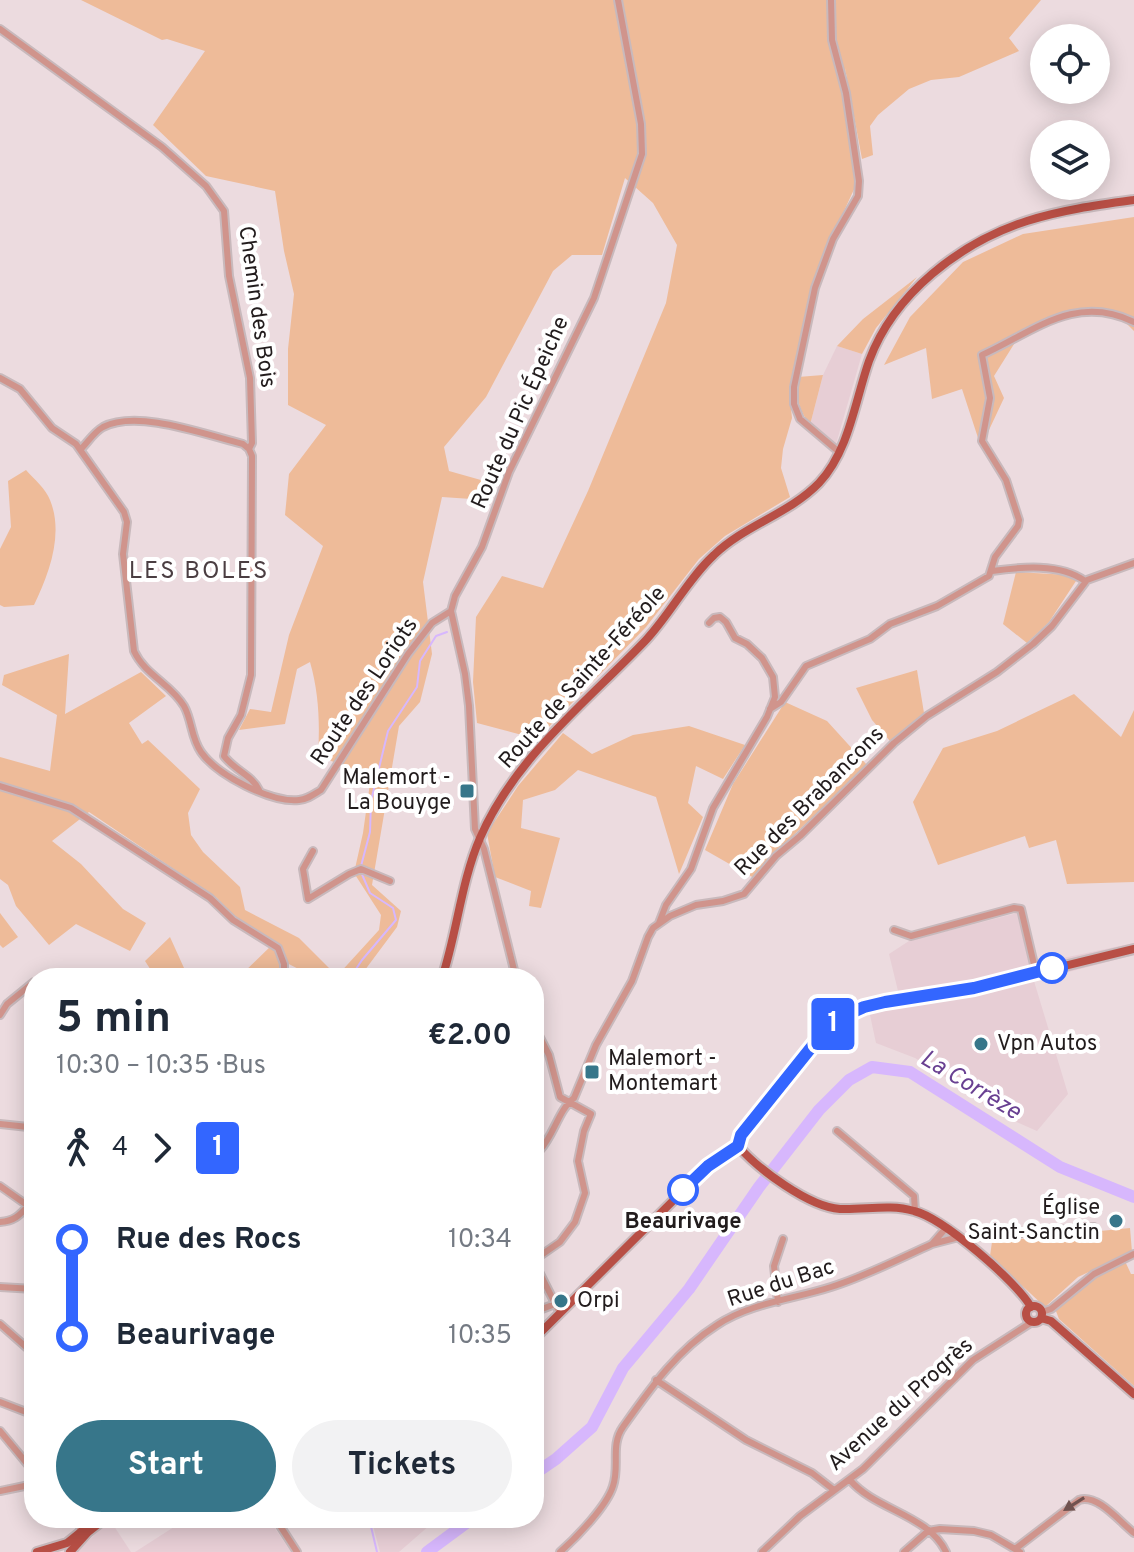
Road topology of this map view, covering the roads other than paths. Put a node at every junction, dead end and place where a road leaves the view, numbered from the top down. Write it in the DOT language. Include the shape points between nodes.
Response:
graph roads {
  1 [pos="618,0"];
  2 [pos="831,0"];
  3 [pos="0,29"];
  4 [pos="1134,200"];
  5 [pos="1134,322"];
  6 [pos="0,378"];
  7 [pos="81,449"];
  8 [pos="249,449"];
  9 [pos="839,452"];
  10 [pos="1134,563"];
  11 [pos="992,571"];
  12 [pos="1085,581"];
  13 [pos="451,611"];
  14 [pos="709,623"];
  15 [pos="770,709"];
  16 [pos="0,786"];
  17 [pos="259,790"];
  18 [pos="479,840"];
  19 [pos="313,851"];
  20 [pos="390,881"];
  21 [pos="659,923"];
  22 [pos="894,930"];
  23 [pos="1134,949"];
  24 [pos="284,968"];
  25 [pos="445,968"];
  26 [pos="514,968"];
  27 [pos="1036,973"];
  28 [pos="24,990"];
  29 [pos="0,1015"];
  30 [pos="544,1045"];
  31 [pos="567,1103"];
  32 [pos="0,1124"];
  33 [pos="24,1127"];
  34 [pos="837,1131"];
  35 [pos="544,1144"];
  36 [pos="738,1146"];
  37 [pos="0,1186"];
  38 [pos="24,1203"];
  39 [pos="915,1211"];
  40 [pos="24,1213"];
  41 [pos="0,1222"];
  42 [pos="1094,1227"];
  43 [pos="946,1228"];
  44 [pos="783,1239"];
  45 [pos="962,1239"];
  46 [pos="932,1244"];
  47 [pos="544,1254"];
  48 [pos="1134,1254"];
  49 [pos="544,1281"];
  50 [pos="0,1287"];
  51 [pos="24,1288"];
  52 [pos="778,1302"];
  53 [pos="1031,1307"];
  54 [pos="558,1308"];
  55 [pos="544,1310"];
  56 [pos="1042,1315"];
  57 [pos="1032,1322"];
  58 [pos="0,1324"];
  59 [pos="544,1326"];
  60 [pos="24,1345"];
  61 [pos="656,1380"];
  62 [pos="1134,1394"];
  63 [pos="0,1402"];
  64 [pos="24,1411"];
  65 [pos="0,1431"];
  66 [pos="24,1460"];
  67 [pos="850,1480"];
  68 [pos="24,1486"];
  69 [pos="834,1490"];
  70 [pos="0,1491"];
  71 [pos="83,1528"];
  72 [pos="93,1528"];
  73 [pos="281,1528"];
  74 [pos="80,1530"];
  75 [pos="928,1531"];
  76 [pos="1134,1533"];
  77 [pos="1018,1550"];
  78 [pos="46,1551"];
  79 [pos="70,1552"];
  80 [pos="297,1552"];
  81 [pos="560,1552"];
  82 [pos="762,1552"];
  83 [pos="905,1552"];
  84 [pos="946,1552"];
  1 -- 13 [label="street, Route du Pic Épeiche" via="642,154 594,298 509,472"];
  2 -- 9 [label="street" via="832,40 846,93 858,196 833,239 815,288 794,404 800,419"];
  3 -- 8 [label="street, Chemin des Bois" via="162,147 206,186 224,211 229,276 250,378"];
  4 -- 9 [label="main road, Route de Sainte-Féréole" via="1027,221 949,261 907,299 880,336"];
  5 -- 11 [label="street" via="1087,311 1046,321 982,355 990,398 982,441 1006,480 1019,520"];
  6 -- 7 [label="street, Route des Loriots" via="20,389 52,428"];
  7 -- 8 [label="street" via="97,431 128,420"];
  7 -- 17 [label="street, Route des Loriots" via="127,522 123,554 139,663 184,706 200,751 214,767"];
  8 -- 17 [label="street, Chemin des Bois" via="251,675 224,756"];
  9 -- 18 [label="main road, Route de Sainte-Féréole" via="808,493 705,563 648,638 523,767"];
  10 -- 12 [label="street"];
  11 -- 12 [label="street" via="1068,571"];
  11 -- 15 [label="street" via="937,606 806,666"];
  12 -- 21 [label="street, Rue des Brabancons" via="1033,644 894,743 776,856 744,894 696,905"];
  13 -- 17 [label="street, Route des Loriots" via="432,623 408,654 321,790 297,800"];
  13 -- 18 [label="street" via="468,695"];
  14 -- 15 [label="street" via="720,617 735,638 762,658 773,677"];
  15 -- 21 [label="street" via="713,808 691,869"];
  16 -- 24 [label="street" via="71,808 278,948"];
  18 -- 25 [label="main road, Route de Sainte-Féréole"];
  18 -- 26 [label="street"];
  19 -- 20 [label="street" via="303,869 308,899 361,869"];
  21 -- 31 [label="street"];
  22 -- 27 [label="street" via="911,936 1021,909"];
  23 -- 27 [label="main road"];
  27 -- 36 [label="main road" via="885,1002 840,1018 803,1056 741,1135"];
  28 -- 29 [label="street"];
  30 -- 31 [label="street" via="560,1097"];
  31 -- 35 [label="street"];
  31 -- 47 [label="street" via="591,1114 578,1161 585,1193 575,1222"];
  32 -- 33 [label="street"];
  34 -- 39 [label="street" via="914,1196"];
  36 -- 39 [label="main road" via="796,1193 823,1206"];
  36 -- 54 [label="main road" via="708,1166"];
  37 -- 38 [label="street"];
  39 -- 43 [label="main road"];
  40 -- 41 [label="street"];
  42 -- 45 [label="street, Rue du Bac"];
  43 -- 45 [label="main road"];
  43 -- 46 [label="street, Rue du Bac"];
  44 -- 52 [label="street" via="774,1266"];
  45 -- 46 [label="street, Rue du Bac"];
  45 -- 53 [label="main road"];
  46 -- 52 [label="street, Rue du Bac" via="865,1275"];
  48 -- 56 [label="street" via="1082,1281"];
  49 -- 54 [label="street"];
  50 -- 51 [label="street"];
  52 -- 61 [label="street, Rue du Bac" via="716,1325"];
  53 -- 56 [label="main road"];
  53 -- 57 [label="main road" via="1027,1316"];
  54 -- 55 [label="street"];
  54 -- 59 [label="main road"];
  56 -- 57 [label="main road"];
  56 -- 62 [label="main road"];
  57 -- 67 [label="street, Avenue du Progrès" via="973,1360"];
  58 -- 60 [label="street"];
  61 -- 69 [label="street"];
  61 -- 81 [label="street, Rue du Bac" via="615,1440 613,1487"];
  63 -- 64 [label="street"];
  65 -- 66 [label="street"];
  67 -- 69 [label="street, Avenue du Progrès"];
  67 -- 75 [label="street"];
  68 -- 70 [label="street"];
  69 -- 82 [label="street, Avenue du Progrès"];
  71 -- 74 [label="main road"];
  72 -- 79 [label="main road"];
  73 -- 80 [label="street"];
  74 -- 78 [label="main road" via="67,1543"];
  75 -- 77 [label="street" via="974,1531"];
  75 -- 83 [label="street"];
  75 -- 84 [label="street"];
  76 -- 77 [label="street, one-way" via="1086,1497"];
}
